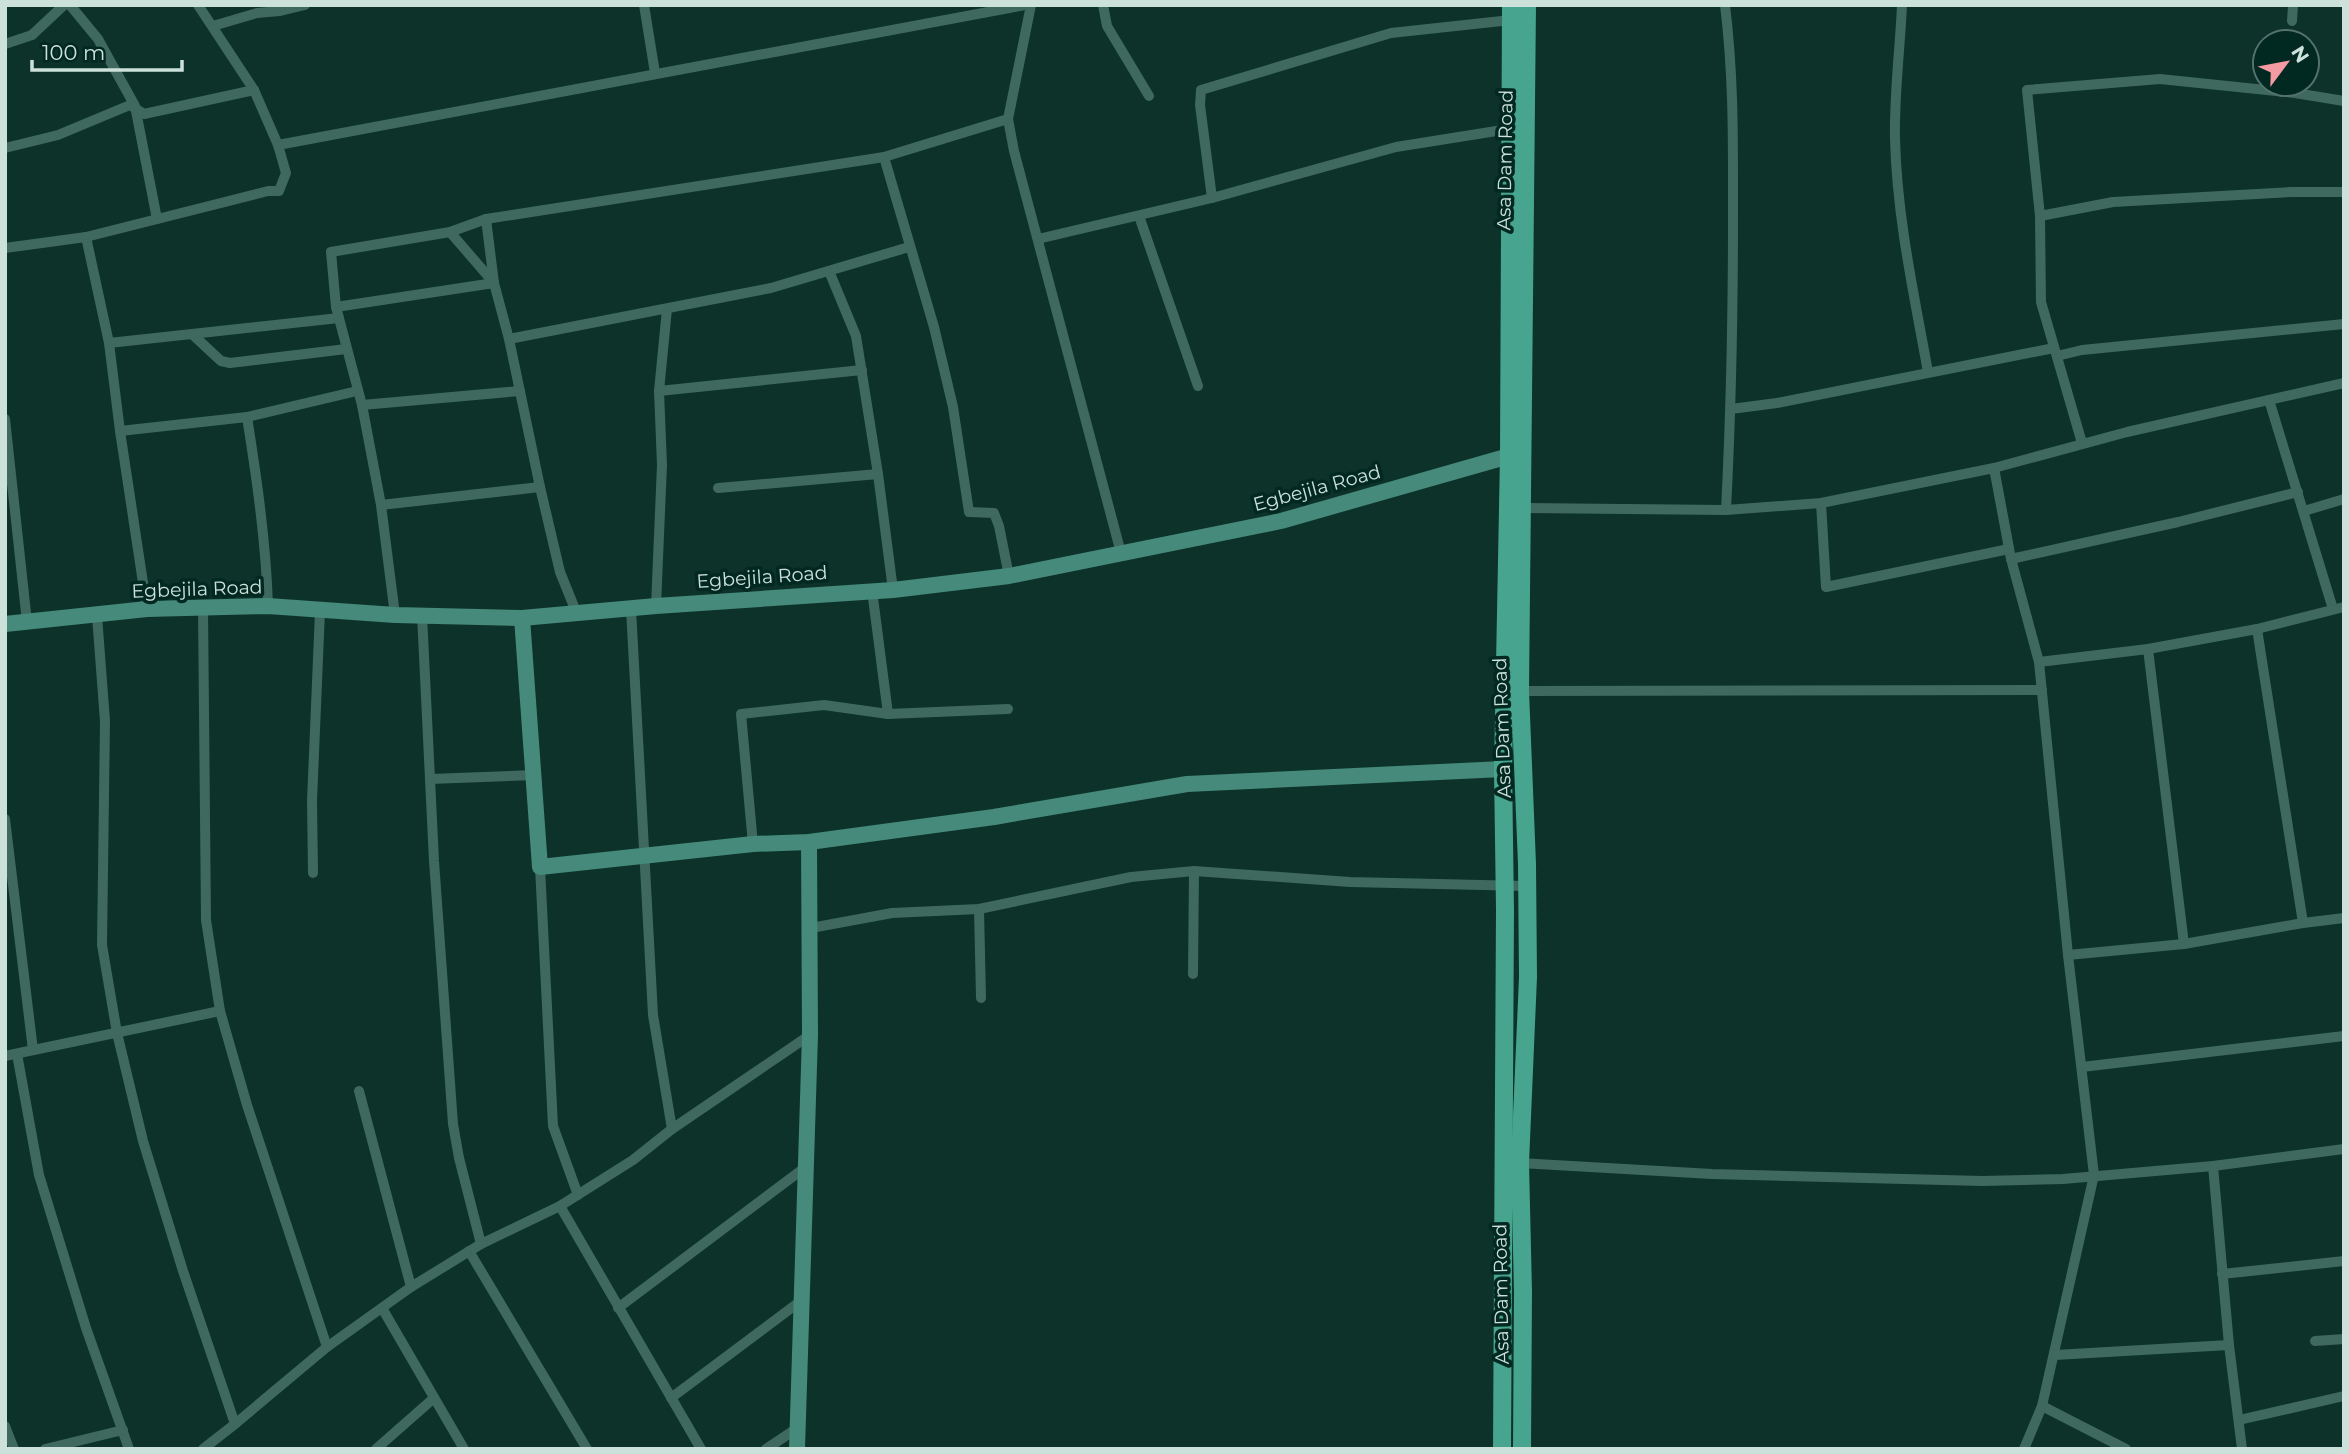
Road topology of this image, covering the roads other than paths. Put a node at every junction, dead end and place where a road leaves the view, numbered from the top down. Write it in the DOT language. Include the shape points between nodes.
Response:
graph roads {
  1 [pos="64,5"];
  2 [pos="70,5"];
  3 [pos="198,5"];
  4 [pos="305,5"];
  5 [pos="644,5"];
  6 [pos="1025,5"];
  7 [pos="1031,5"];
  8 [pos="1103,5"];
  9 [pos="1527,5"];
  10 [pos="1725,5"];
  11 [pos="1902,5"];
  12 [pos="2293,5"];
  13 [pos="1511,13"];
  14 [pos="2292,21"];
  15 [pos="213,26"];
  16 [pos="5,44"];
  17 [pos="655,73"];
  18 [pos="254,90"];
  19 [pos="1149,96"];
  20 [pos="2344,101"];
  21 [pos="135,106"];
  22 [pos="1008,119"];
  23 [pos="1509,129"];
  24 [pos="278,145"];
  25 [pos="5,148"];
  26 [pos="884,157"];
  27 [pos="2344,192"];
  28 [pos="1212,198"];
  29 [pos="1139,216"];
  30 [pos="2040,216"];
  31 [pos="157,219"];
  32 [pos="486,219"];
  33 [pos="450,232"];
  34 [pos="86,237"];
  35 [pos="1038,239"];
  36 [pos="909,247"];
  37 [pos="5,248"];
  38 [pos="829,271"];
  39 [pos="494,282"];
  40 [pos="667,309"];
  41 [pos="338,313"];
  42 [pos="2344,324"];
  43 [pos="192,334"];
  44 [pos="509,340"];
  45 [pos="109,343"];
  46 [pos="346,349"];
  47 [pos="2056,352"];
  48 [pos="862,370"];
  49 [pos="1928,372"];
  50 [pos="2344,383"];
  51 [pos="1198,386"];
  52 [pos="357,391"];
  53 [pos="520,391"];
  54 [pos="659,391"];
  55 [pos="2269,400"];
  56 [pos="362,405"];
  57 [pos="1731,409"];
  58 [pos="247,417"];
  59 [pos="5,419"];
  60 [pos="120,431"];
  61 [pos="2082,443"];
  62 [pos="1509,456"];
  63 [pos="1994,468"];
  64 [pos="878,474"];
  65 [pos="540,487"];
  66 [pos="718,488"];
  67 [pos="2298,492"];
  68 [pos="2344,499"];
  69 [pos="9,502"];
  70 [pos="1821,503"];
  71 [pos="381,505"];
  72 [pos="1522,508"];
  73 [pos="1727,510"];
  74 [pos="2304,511"];
  75 [pos="1121,553"];
  76 [pos="2010,554"];
  77 [pos="1009,576"];
  78 [pos="872,590"];
  79 [pos="893,590"];
  80 [pos="268,606"];
  81 [pos="656,606"];
  82 [pos="203,608"];
  83 [pos="2339,608"];
  84 [pos="147,609"];
  85 [pos="631,609"];
  86 [pos="320,611"];
  87 [pos="577,614"];
  88 [pos="395,615"];
  89 [pos="422,615"];
  90 [pos="97,616"];
  91 [pos="522,618"];
  92 [pos="27,622"];
  93 [pos="5,624"];
  94 [pos="2257,629"];
  95 [pos="2148,649"];
  96 [pos="2039,662"];
  97 [pos="2042,690"];
  98 [pos="1520,691"];
  99 [pos="1008,709"];
  100 [pos="888,714"];
  101 [pos="1503,769"];
  102 [pos="534,775"];
  103 [pos="430,779"];
  104 [pos="5,819"];
  105 [pos="809,842"];
  106 [pos="753,844"];
  107 [pos="646,854"];
  108 [pos="540,867"];
  109 [pos="1194,871"];
  110 [pos="313,873"];
  111 [pos="1526,886"];
  112 [pos="1505,887"];
  113 [pos="979,909"];
  114 [pos="2344,918"];
  115 [pos="2303,923"];
  116 [pos="811,928"];
  117 [pos="2184,944"];
  118 [pos="2068,955"];
  119 [pos="1192,974"];
  120 [pos="981,998"];
  121 [pos="220,1011"];
  122 [pos="117,1033"];
  123 [pos="810,1035"];
  124 [pos="2344,1036"];
  125 [pos="33,1050"];
  126 [pos="11,1055"];
  127 [pos="2082,1067"];
  128 [pos="359,1091"];
  129 [pos="672,1129"];
  130 [pos="2344,1149"];
  131 [pos="1520,1163"];
  132 [pos="807,1166"];
  133 [pos="2213,1166"];
  134 [pos="2094,1175"];
  135 [pos="578,1195"];
  136 [pos="560,1206"];
  137 [pos="481,1244"];
  138 [pos="469,1251"];
  139 [pos="2344,1261"];
  140 [pos="2222,1274"];
  141 [pos="411,1287"];
  142 [pos="802,1300"];
  143 [pos="382,1308"];
  144 [pos="618,1308"];
  145 [pos="2344,1339"];
  146 [pos="2315,1341"];
  147 [pos="2229,1345"];
  148 [pos="327,1347"];
  149 [pos="2055,1355"];
  150 [pos="2344,1396"];
  151 [pos="434,1398"];
  152 [pos="671,1398"];
  153 [pos="2042,1406"];
  154 [pos="2239,1420"];
  155 [pos="236,1424"];
  156 [pos="5,1426"];
  157 [pos="799,1427"];
  158 [pos="122,1430"];
  159 [pos="14,1449"];
  160 [pos="45,1449"];
  161 [pos="129,1449"];
  162 [pos="203,1449"];
  163 [pos="376,1449"];
  164 [pos="464,1449"];
  165 [pos="587,1449"];
  166 [pos="701,1449"];
  167 [pos="765,1449"];
  168 [pos="797,1449"];
  169 [pos="1502,1449"];
  170 [pos="1522,1449"];
  171 [pos="2024,1449"];
  172 [pos="2126,1449"];
  173 [pos="2242,1449"];
  1 -- 16 [label="street" via="32,35"];
  2 -- 21 [label="street" via="98,39"];
  3 -- 15 [label="street"];
  4 -- 15 [label="street"];
  5 -- 17 [label="street"];
  6 -- 17 [label="street"];
  7 -- 22 [label="street"];
  8 -- 19 [label="street" via="1108,26"];
  9 -- 72 [label="main road, Asa Dam Road"];
  10 -- 57 [label="street" via="1734,125"];
  11 -- 49 [label="street" via="1895,100 1899,194 1905,256"];
  12 -- 14 [label="street"];
  13 -- 23 [label="main road, Asa Dam Road"];
  13 -- 28 [label="street" via="1391,33 1201,90"];
  15 -- 18 [label="street"];
  17 -- 24 [label="street"];
  18 -- 21 [label="street" via="144,114"];
  18 -- 24 [label="street"];
  20 -- 30 [label="street" via="2160,79 2027,90"];
  21 -- 25 [label="street" via="119,108 58,135"];
  21 -- 31 [label="street"];
  22 -- 26 [label="street"];
  22 -- 35 [label="street"];
  23 -- 28 [label="street" via="1396,147"];
  23 -- 62 [label="main road, Asa Dam Road"];
  24 -- 31 [label="street" via="286,173 279,191"];
  26 -- 32 [label="street"];
  26 -- 36 [label="street"];
  27 -- 30 [label="street" via="2113,202"];
  28 -- 29 [label="street"];
  29 -- 35 [label="street"];
  29 -- 51 [label="street"];
  30 -- 47 [label="street" via="2041,302"];
  31 -- 34 [label="street"];
  32 -- 33 [label="street"];
  32 -- 39 [label="street"];
  33 -- 39 [label="street"];
  33 -- 41 [label="street" via="331,252"];
  34 -- 37 [label="street"];
  34 -- 45 [label="street"];
  35 -- 75 [label="street"];
  36 -- 38 [label="street"];
  36 -- 77 [label="street" via="953,407 969,512 994,513"];
  38 -- 40 [label="street"];
  38 -- 48 [label="street" via="856,336"];
  39 -- 41 [label="street"];
  39 -- 44 [label="street"];
  40 -- 44 [label="street"];
  40 -- 54 [label="street"];
  41 -- 43 [label="street"];
  41 -- 46 [label="street"];
  42 -- 47 [label="street"];
  43 -- 45 [label="street"];
  43 -- 46 [label="street" via="221,361 230,363"];
  44 -- 53 [label="street"];
  45 -- 60 [label="street"];
  46 -- 52 [label="street"];
  47 -- 49 [label="street"];
  47 -- 61 [label="street"];
  48 -- 54 [label="street"];
  48 -- 64 [label="street"];
  49 -- 57 [label="street"];
  50 -- 55 [label="street"];
  52 -- 56 [label="street"];
  52 -- 58 [label="street"];
  53 -- 56 [label="street"];
  53 -- 65 [label="street"];
  54 -- 81 [label="street" via="662,466"];
  55 -- 61 [label="street"];
  55 -- 67 [label="street"];
  56 -- 71 [label="street"];
  57 -- 73 [label="street"];
  58 -- 60 [label="street"];
  58 -- 80 [label="street" via="258,483"];
  59 -- 69 [label="street"];
  60 -- 84 [label="street"];
  61 -- 63 [label="street"];
  62 -- 75 [label="street, Egbejila Road" via="1281,521"];
  62 -- 101 [label="main road, Asa Dam Road"];
  63 -- 70 [label="street"];
  63 -- 76 [label="street"];
  64 -- 66 [label="street"];
  64 -- 79 [label="street"];
  65 -- 71 [label="street"];
  65 -- 87 [label="street" via="560,572"];
  67 -- 74 [label="street"];
  67 -- 76 [label="street" via="2178,522"];
  68 -- 74 [label="street"];
  69 -- 92 [label="street"];
  70 -- 73 [label="street"];
  70 -- 76 [label="street" via="1826,587"];
  71 -- 88 [label="street"];
  72 -- 73 [label="street"];
  72 -- 98 [label="main road, Asa Dam Road"];
  74 -- 83 [label="street"];
  75 -- 77 [label="street, Egbejila Road"];
  76 -- 96 [label="street"];
  77 -- 79 [label="street, Egbejila Road"];
  78 -- 79 [label="street, Egbejila Road"];
  78 -- 81 [label="street, Egbejila Road"];
  78 -- 100 [label="street"];
  80 -- 82 [label="street, Egbejila Road"];
  80 -- 86 [label="street, Egbejila Road"];
  81 -- 85 [label="street, Egbejila Road"];
  82 -- 84 [label="street, Egbejila Road"];
  82 -- 121 [label="street" via="205,920"];
  83 -- 94 [label="street"];
  84 -- 90 [label="street, Egbejila Road"];
  85 -- 87 [label="street, Egbejila Road"];
  85 -- 107 [label="street"];
  86 -- 88 [label="street, Egbejila Road"];
  86 -- 110 [label="street"];
  87 -- 91 [label="street, Egbejila Road"];
  88 -- 89 [label="street, Egbejila Road"];
  89 -- 91 [label="street, Egbejila Road"];
  89 -- 103 [label="street"];
  90 -- 92 [label="street, Egbejila Road"];
  90 -- 122 [label="street" via="105,722 102,945"];
  91 -- 102 [label="street"];
  92 -- 93 [label="street, Egbejila Road"];
  94 -- 95 [label="street"];
  94 -- 115 [label="street"];
  95 -- 96 [label="street"];
  95 -- 117 [label="street"];
  96 -- 97 [label="street"];
  97 -- 98 [label="street"];
  97 -- 118 [label="street"];
  98 -- 111 [label="main road, Asa Dam Road"];
  99 -- 100 [label="street"];
  100 -- 106 [label="street" via="824,705 741,714"];
  101 -- 105 [label="street" via="1187,784"];
  101 -- 112 [label="main road, Asa Dam Road"];
  102 -- 103 [label="street"];
  102 -- 108 [label="street"];
  103 -- 137 [label="street" via="453,1124"];
  104 -- 125 [label="street"];
  105 -- 106 [label="street"];
  105 -- 116 [label="street"];
  106 -- 107 [label="street"];
  107 -- 108 [label="street"];
  107 -- 129 [label="street" via="653,1015"];
  108 -- 135 [label="street" via="553,1126"];
  109 -- 112 [label="street"];
  109 -- 113 [label="street" via="1131,877"];
  109 -- 119 [label="street"];
  111 -- 112 [label="street"];
  111 -- 131 [label="main road, Asa Dam Road" via="1528,977"];
  112 -- 169 [label="main road, Asa Dam Road"];
  113 -- 116 [label="street" via="892,912"];
  113 -- 120 [label="street"];
  114 -- 115 [label="street"];
  115 -- 117 [label="street"];
  116 -- 123 [label="street"];
  117 -- 118 [label="street"];
  118 -- 127 [label="street"];
  121 -- 122 [label="street"];
  121 -- 148 [label="street"];
  122 -- 125 [label="street"];
  122 -- 155 [label="street" via="151,1167"];
  123 -- 129 [label="street"];
  123 -- 132 [label="street"];
  124 -- 127 [label="street"];
  125 -- 126 [label="street"];
  126 -- 158 [label="street" via="38,1175"];
  127 -- 134 [label="street"];
  128 -- 141 [label="street"];
  129 -- 135 [label="street"];
  130 -- 133 [label="street"];
  131 -- 134 [label="street" via="1712,1174 1982,1181"];
  131 -- 170 [label="main road, Asa Dam Road"];
  132 -- 142 [label="street"];
  132 -- 144 [label="street"];
  133 -- 134 [label="street"];
  133 -- 140 [label="street"];
  134 -- 149 [label="street"];
  135 -- 136 [label="street"];
  136 -- 137 [label="street"];
  136 -- 144 [label="street"];
  137 -- 138 [label="street"];
  138 -- 141 [label="street"];
  138 -- 165 [label="street"];
  139 -- 140 [label="street"];
  140 -- 147 [label="street"];
  141 -- 143 [label="street"];
  142 -- 152 [label="street"];
  142 -- 157 [label="street"];
  143 -- 148 [label="street"];
  143 -- 151 [label="street"];
  144 -- 152 [label="street"];
  145 -- 146 [label="street"];
  147 -- 149 [label="street"];
  147 -- 154 [label="street"];
  148 -- 155 [label="street"];
  149 -- 153 [label="street"];
  150 -- 154 [label="street"];
  151 -- 163 [label="street"];
  151 -- 164 [label="street"];
  152 -- 166 [label="street"];
  153 -- 171 [label="street"];
  153 -- 172 [label="street"];
  154 -- 173 [label="street"];
  155 -- 162 [label="street"];
  156 -- 159 [label="street"];
  157 -- 167 [label="street"];
  157 -- 168 [label="street"];
  158 -- 160 [label="street"];
  158 -- 161 [label="street"];
}
